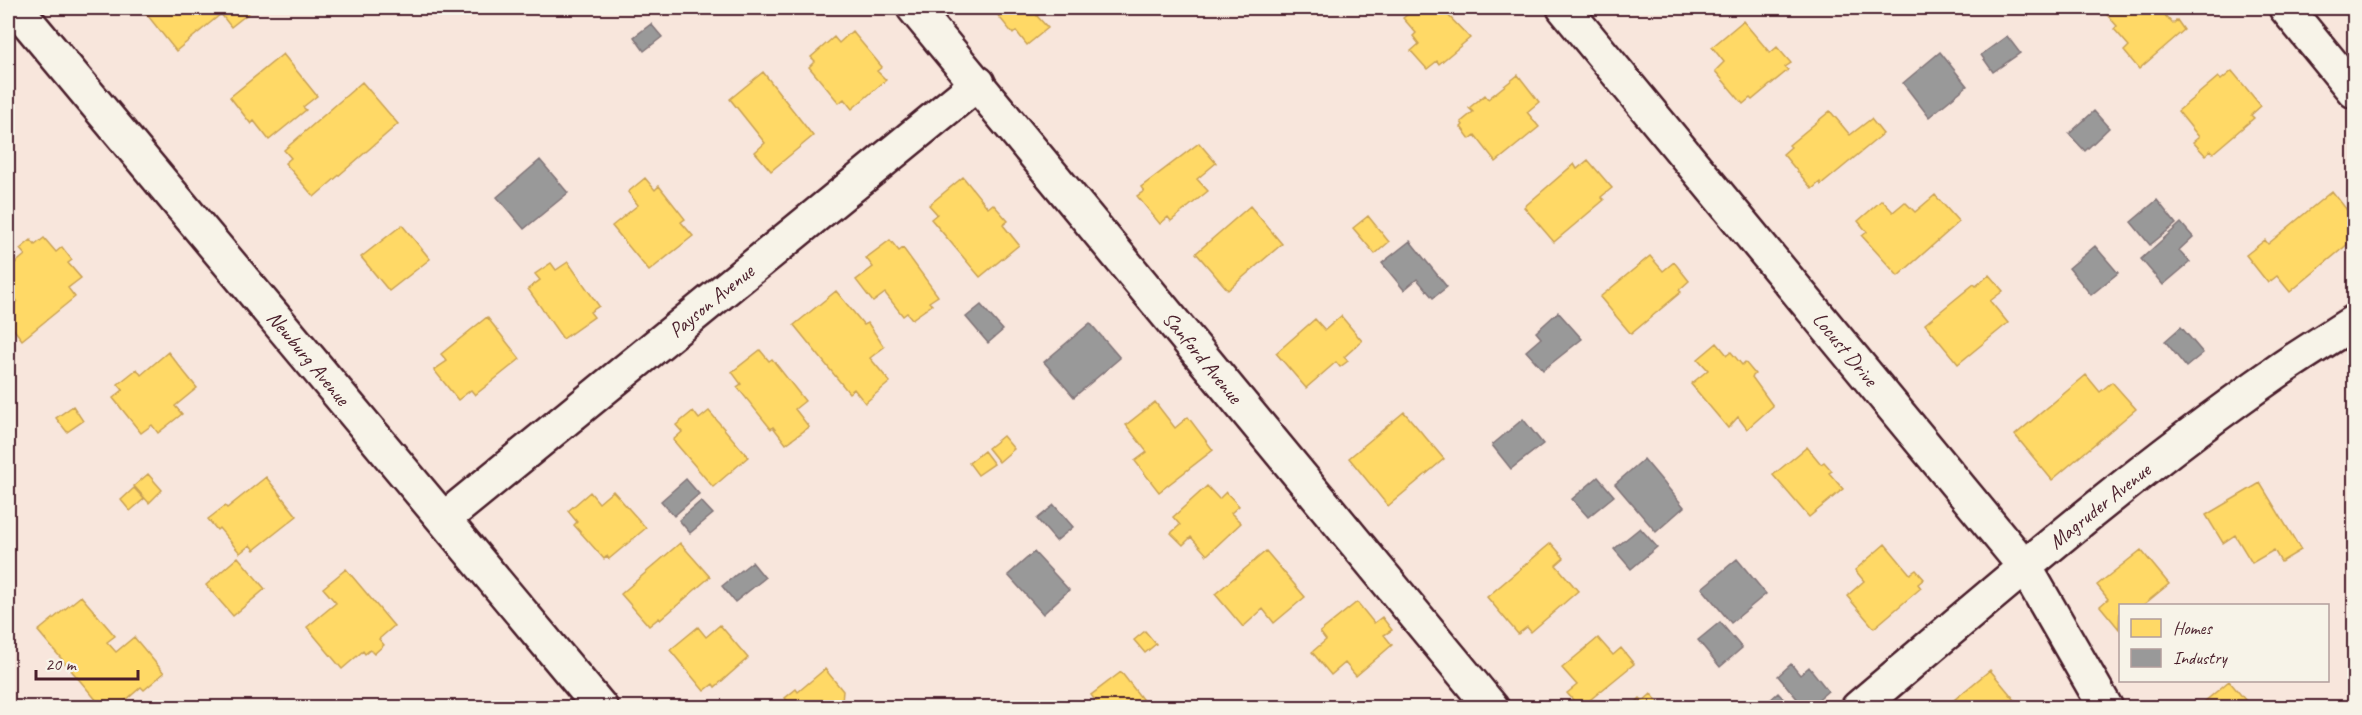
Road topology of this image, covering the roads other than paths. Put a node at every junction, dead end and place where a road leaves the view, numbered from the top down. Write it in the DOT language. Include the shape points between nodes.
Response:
graph roads {
  1 [pos="16,8"];
  2 [pos="914,8"];
  3 [pos="1564,8"];
  4 [pos="2286,8"];
  5 [pos="978,83"];
  6 [pos="2355,91"];
  7 [pos="2355,322"];
  8 [pos="444,519"];
  9 [pos="2025,567"];
  10 [pos="602,708"];
  11 [pos="1492,708"];
  12 [pos="1858,708"];
  13 [pos="2106,708"];
  1 -- 8 [label="street, Newburg Avenue"];
  2 -- 5 [label="street, Sanford Avenue"];
  3 -- 9 [label="street, Locust Drive"];
  4 -- 6 [label="street"];
  5 -- 8 [label="street, Payson Avenue"];
  5 -- 11 [label="street, Sanford Avenue"];
  7 -- 9 [label="street, Magruder Avenue" via="2278,371"];
  8 -- 10 [label="street, Newburg Avenue"];
  9 -- 12 [label="street, Magruder Avenue"];
  9 -- 13 [label="street, Locust Drive"];
}
